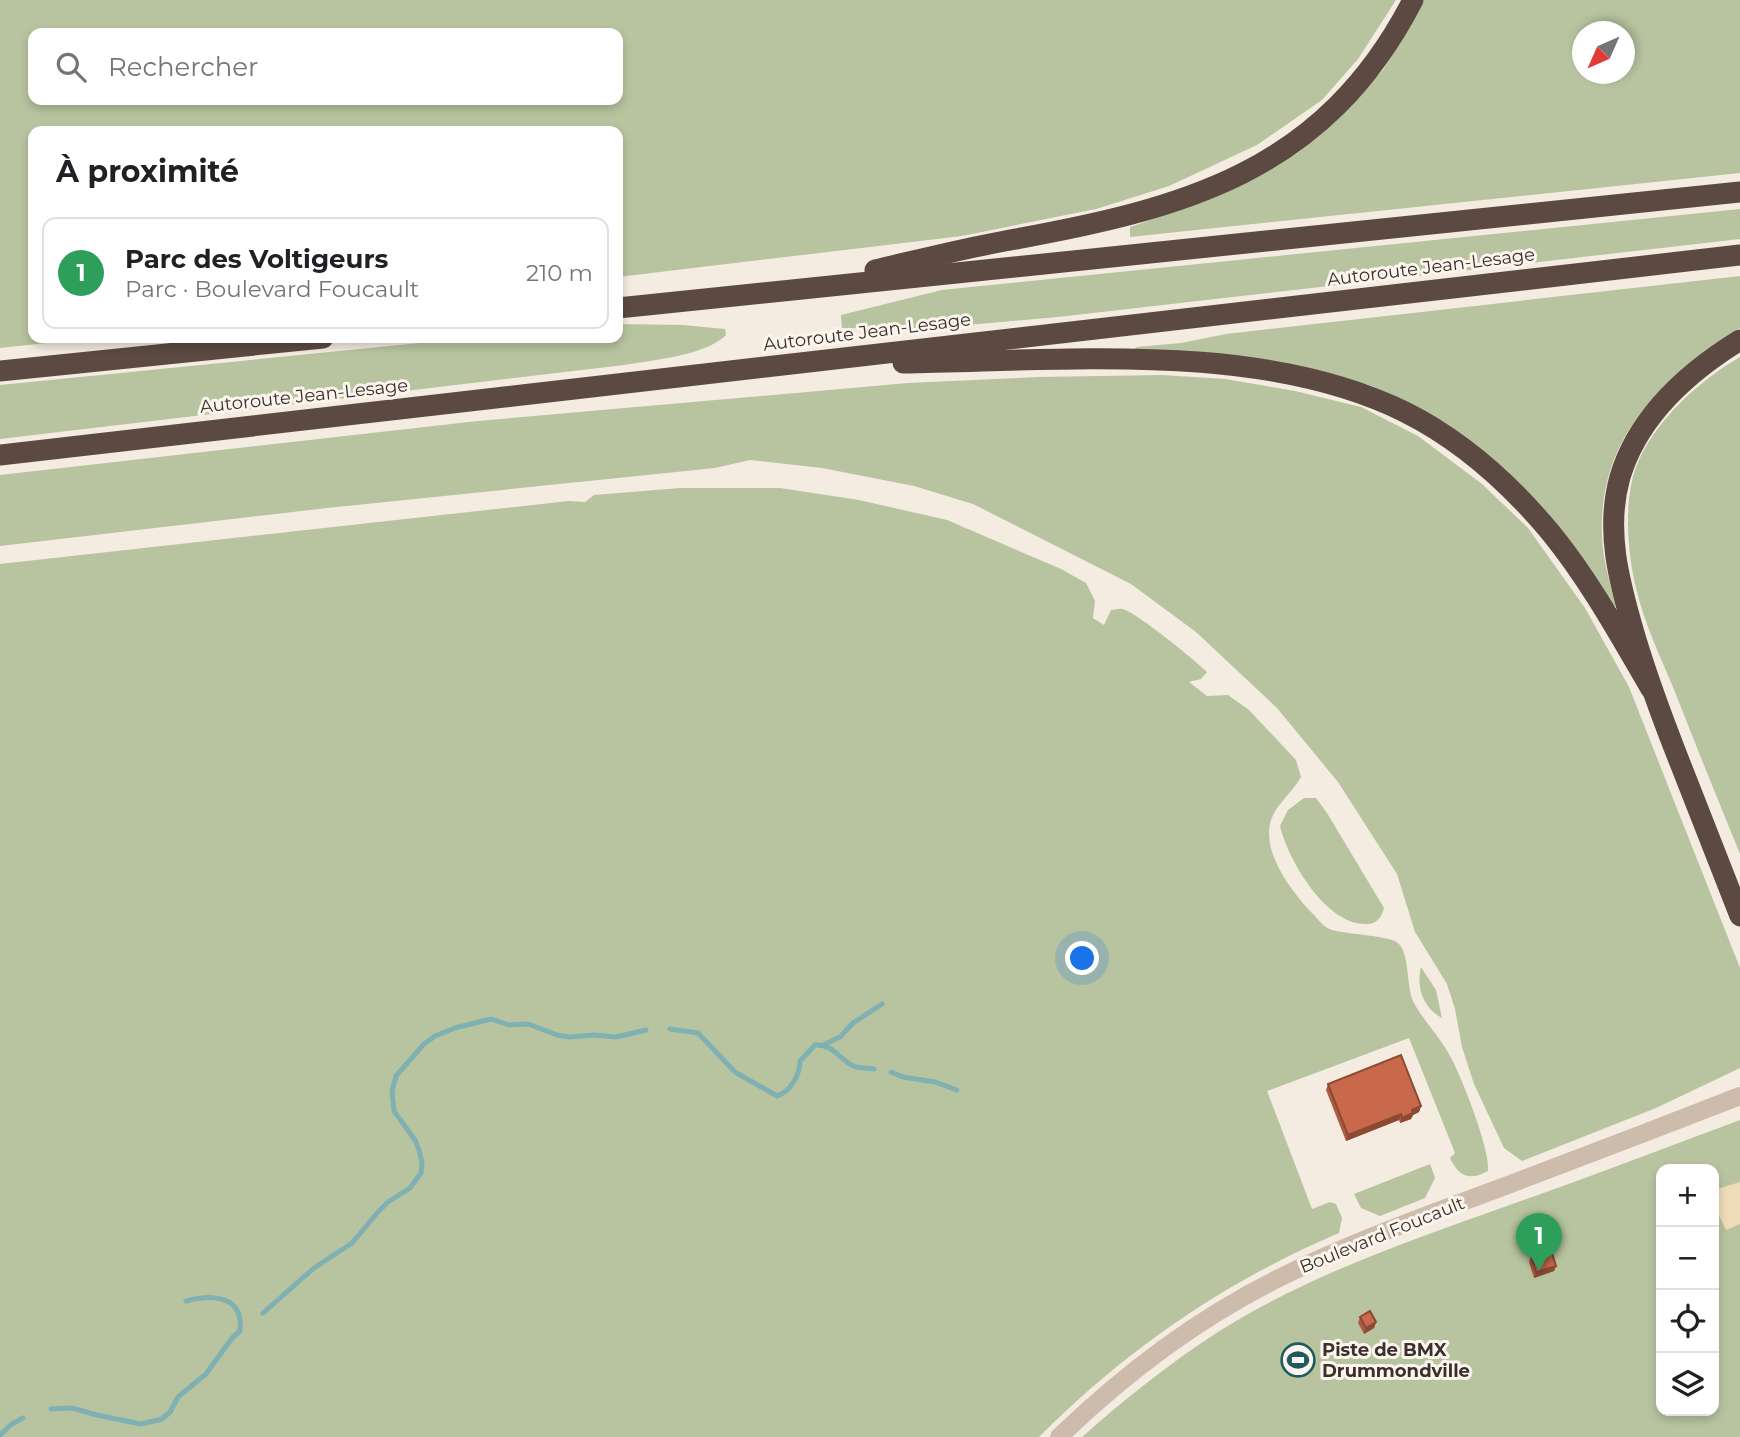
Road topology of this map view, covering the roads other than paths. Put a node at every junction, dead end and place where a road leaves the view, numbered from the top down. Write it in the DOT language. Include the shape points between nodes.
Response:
graph roads {
  1 [pos="1413,0"];
  2 [pos="1740,192"];
  3 [pos="1740,255"];
  4 [pos="777,291"];
  5 [pos="623,306"];
  6 [pos="1740,340"];
  7 [pos="274,343"];
  8 [pos="782,365"];
  9 [pos="0,371"];
  10 [pos="0,455"];
  11 [pos="1651,689"];
  12 [pos="1740,916"];
  13 [pos="1740,1096"];
  14 [pos="1059,1437"];
  1 -- 4 [label="highway" via="1385,50 1345,100 1297,141 1221,184 1114,220"];
  2 -- 4 [label="highway"];
  3 -- 8 [label="highway, Autoroute Jean-Lesage"];
  4 -- 5 [label="highway"];
  6 -- 11 [label="highway" via="1691,376 1654,412 1632,447 1617,490 1616,563"];
  7 -- 9 [label="highway"];
  8 -- 10 [label="highway, Autoroute Jean-Lesage"];
  8 -- 11 [label="highway" via="1193,362 1292,375 1368,397 1413,416 1448,438 1524,503 1583,578"];
  11 -- 12 [label="highway"];
  13 -- 14 [label="street, Boulevard Foucault" via="1361,1241 1275,1280 1157,1354"];
}
